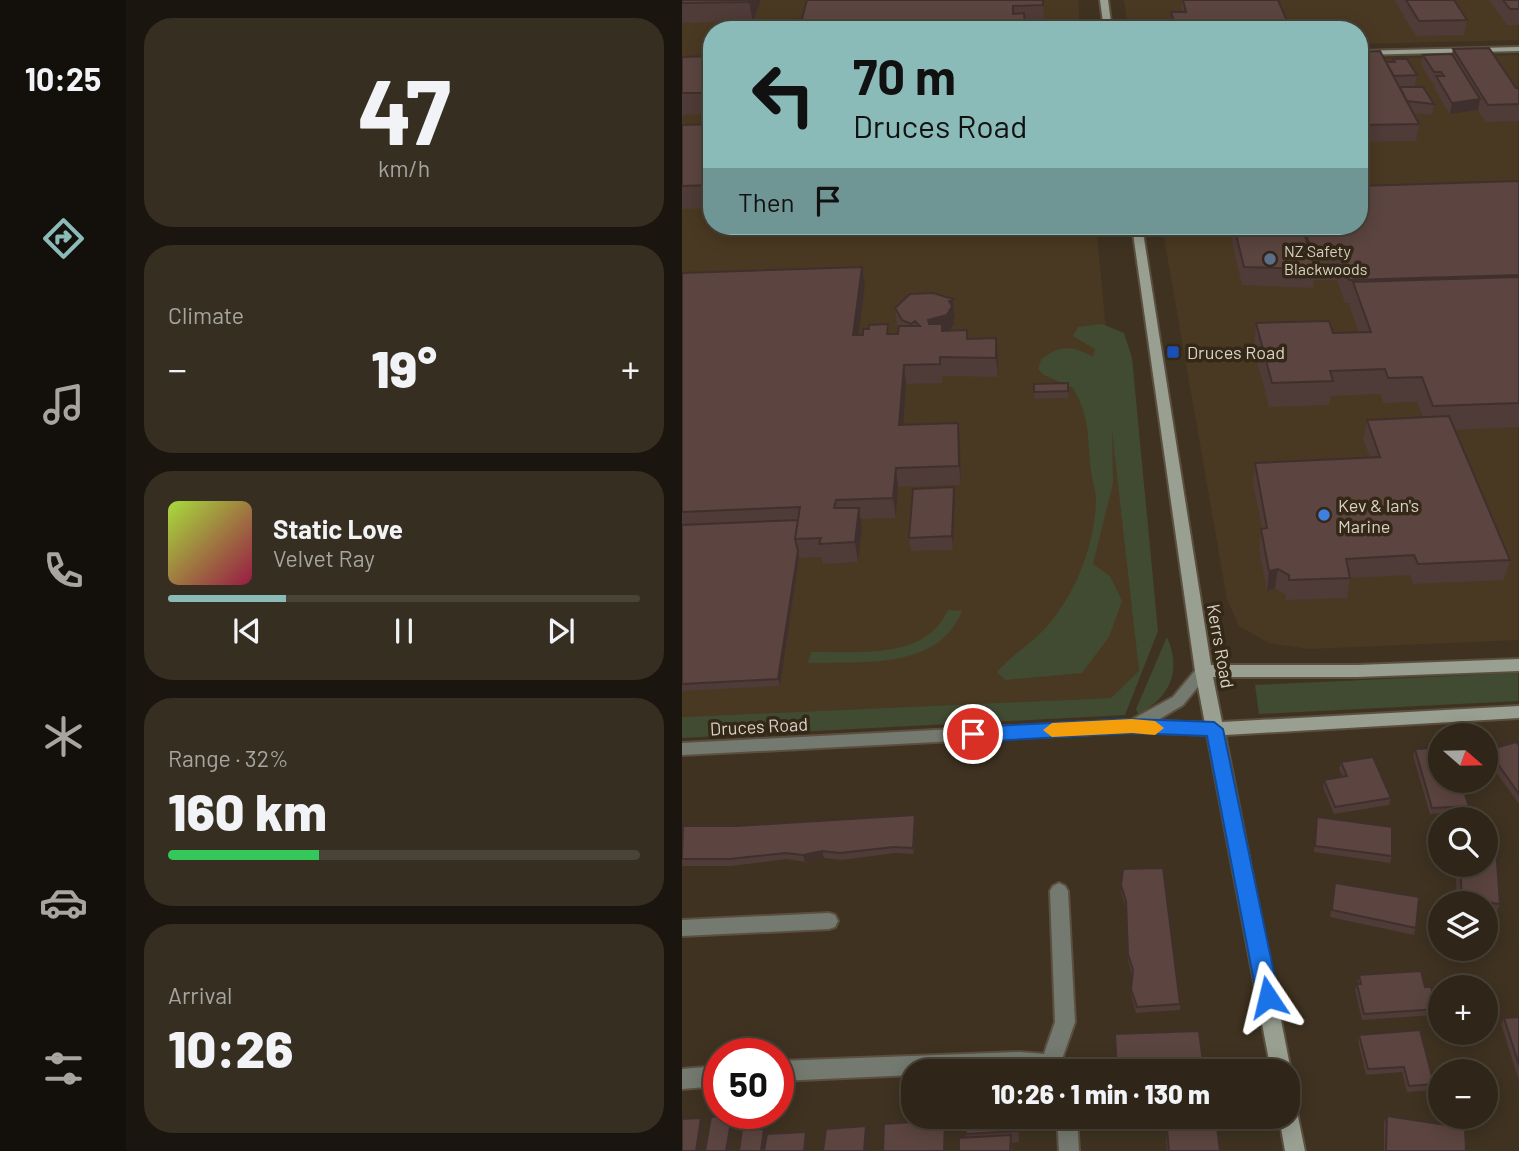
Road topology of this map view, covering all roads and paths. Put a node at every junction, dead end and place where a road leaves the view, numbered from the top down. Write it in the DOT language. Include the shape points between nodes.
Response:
graph roads {
  1 [pos="1104,0"];
  2 [pos="1107,21"];
  3 [pos="1518,49"];
  4 [pos="1368,53"];
  5 [pos="1138,235"];
  6 [pos="1518,665"];
  7 [pos="1203,671"];
  8 [pos="1518,712"];
  9 [pos="1132,726"];
  10 [pos="1214,729"];
  11 [pos="682,749"];
  12 [pos="1059,891"];
  13 [pos="829,921"];
  14 [pos="682,928"];
  15 [pos="1056,1059"];
  16 [pos="1279,1059"];
  17 [pos="901,1066"];
  18 [pos="794,1070"];
  19 [pos="703,1077"];
  20 [pos="682,1079"];
  21 [pos="1068,1129"];
  22 [pos="1291,1129"];
  23 [pos="1069,1151"];
  24 [pos="1295,1151"];
  1 -- 2 [label="main road"];
  3 -- 4 [label="main road"];
  5 -- 7 [label="main road, Kerrs Road"];
  6 -- 7 [label="main road"];
  7 -- 9 [label="street, Druces Road" via="1178,701"];
  7 -- 10 [label="main road, Kerrs Road"];
  8 -- 10 [label="main road, Druces Road"];
  9 -- 10 [label="street, Druces Road"];
  9 -- 11 [label="street, Druces Road"];
  10 -- 16 [label="main road, Kerrs Road"];
  12 -- 15 [label="street" via="1065,1022"];
  13 -- 14 [label="street"];
  17 -- 18 [label="street"];
  19 -- 20 [label="street"];
  21 -- 23 [label="street"];
  22 -- 24 [label="main road"];
}
